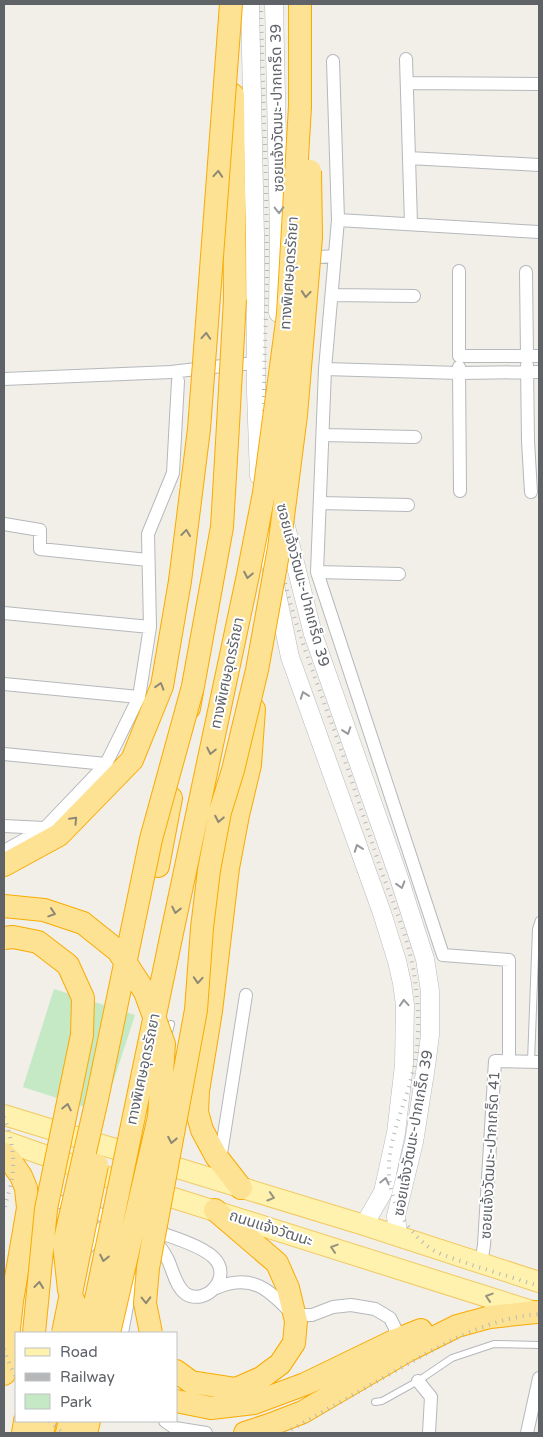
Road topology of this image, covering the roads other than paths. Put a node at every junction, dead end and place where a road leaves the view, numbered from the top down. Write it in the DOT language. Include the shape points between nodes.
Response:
graph roads {
  1 [pos="231,4"];
  2 [pos="250,4"];
  3 [pos="274,4"];
  4 [pos="300,4"];
  5 [pos="406,59"];
  6 [pos="333,61"];
  7 [pos="407,84"];
  8 [pos="539,84"];
  9 [pos="300,106"];
  10 [pos="409,158"];
  11 [pos="539,165"];
  12 [pos="338,220"];
  13 [pos="411,224"];
  14 [pos="539,232"];
  15 [pos="335,256"];
  16 [pos="279,259"];
  17 [pos="459,271"];
  18 [pos="526,272"];
  19 [pos="332,295"];
  20 [pos="414,296"];
  21 [pos="256,363"];
  22 [pos="532,364"];
  23 [pos="459,365"];
  24 [pos="325,369"];
  25 [pos="4,379"];
  26 [pos="178,381"];
  27 [pos="323,435"];
  28 [pos="415,437"];
  29 [pos="460,491"];
  30 [pos="531,492"];
  31 [pos="320,503"];
  32 [pos="408,505"];
  33 [pos="4,524"];
  34 [pos="148,560"];
  35 [pos="317,572"];
  36 [pos="399,574"];
  37 [pos="4,612"];
  38 [pos="150,627"];
  39 [pos="257,670"];
  40 [pos="4,684"];
  41 [pos="192,690"];
  42 [pos="139,697"];
  43 [pos="4,754"];
  44 [pos="106,764"];
  45 [pos="4,826"];
  46 [pos="45,828"];
  47 [pos="4,851"];
  48 [pos="4,865"];
  49 [pos="4,906"];
  50 [pos="539,920"];
  51 [pos="4,938"];
  52 [pos="246,994"];
  53 [pos="171,1024"];
  54 [pos="430,1024"];
  55 [pos="405,1025"];
  56 [pos="509,1061"];
  57 [pos="535,1062"];
  58 [pos="153,1099"];
  59 [pos="5,1115"];
  60 [pos="4,1141"];
  61 [pos="4,1154"];
  62 [pos="220,1161"];
  63 [pos="100,1175"];
  64 [pos="242,1188"];
  65 [pos="28,1208"];
  66 [pos="215,1210"];
  67 [pos="97,1221"];
  68 [pos="364,1225"];
  69 [pos="140,1227"];
  70 [pos="398,1236"];
  71 [pos="481,1263"];
  72 [pos="539,1282"];
  73 [pos="216,1288"];
  74 [pos="537,1313"];
  75 [pos="294,1314"];
  76 [pos="457,1326"];
  77 [pos="34,1332"];
  78 [pos="63,1332"];
  79 [pos="70,1332"];
  80 [pos="88,1332"];
  81 [pos="88,1332"];
  82 [pos="109,1332"];
  83 [pos="122,1332"];
  84 [pos="151,1332"];
  85 [pos="396,1340"];
  86 [pos="539,1345"];
  87 [pos="5,1349"];
  88 [pos="178,1372"];
  89 [pos="4,1374"];
  90 [pos="539,1378"];
  91 [pos="418,1381"];
  92 [pos="178,1401"];
  93 [pos="374,1402"];
  94 [pos="536,1407"];
  95 [pos="166,1422"];
  96 [pos="206,1433"];
  97 [pos="246,1433"];
  98 [pos="429,1433"];
  99 [pos="527,1433"];
  1 -- 41 [label="highway, ทางพิเศษอุดรรัถยา, bridge" via="235,299 222,527"];
  48 -- 1 [label="highway, one-way, bridge" via="59,835 132,760 162,686 180,581 199,429"];
  2 -- 21 [label="main road, ซอยแจ้งวัฒนะ-ปากเกร็ด 39"];
  3 -- 16 [label="main road, ซอยแจ้งวัฒนะ-ปากเกร็ด 39, one-way"];
  4 -- 9 [label="highway, ทางพิเศษอุดรรัถยา"];
  5 -- 7 [label="street"];
  6 -- 12 [label="street"];
  7 -- 8 [label="street"];
  7 -- 10 [label="street"];
  9 -- 39 [label="highway, one-way, bridge" via="310,169 310,247 289,472"];
  9 -- 81 [label="highway, ทางพิเศษอุดรรัถยา, one-way, bridge" via="288,314 264,493"];
  10 -- 11 [label="street"];
  10 -- 13 [label="street"];
  12 -- 13 [label="street"];
  12 -- 15 [label="street"];
  13 -- 14 [label="street"];
  15 -- 16 [label="street"];
  15 -- 19 [label="street"];
  16 -- 54 [label="main road, ซอยแจ้งวัฒนะ-ปากเกร็ด 39, one-way" via="276,392 280,500 313,634 425,959 430,991"];
  17 -- 23 [label="street"];
  18 -- 22 [label="street"];
  19 -- 20 [label="street"];
  19 -- 24 [label="street"];
  21 -- 25 [label="street" via="171,372"];
  55 -- 21 [label="main road, ซอยแจ้งวัฒนะ-ปากเกร็ด 39, one-way" via="402,983 392,947 290,657 261,514"];
  22 -- 23 [label="street"];
  22 -- 30 [label="street" via="528,441"];
  23 -- 24 [label="street"];
  23 -- 29 [label="street"];
  24 -- 27 [label="street"];
  26 -- 34 [label="street" via="173,473 148,534"];
  27 -- 28 [label="street"];
  27 -- 31 [label="street"];
  31 -- 32 [label="street"];
  31 -- 35 [label="street"];
  33 -- 34 [label="street" via="40,530 40,550"];
  34 -- 38 [label="street"];
  35 -- 36 [label="street"];
  35 -- 56 [label="street" via="443,955 509,960"];
  37 -- 38 [label="street"];
  38 -- 42 [label="street"];
  39 -- 62 [label="highway, bridge" via="250,765 228,868 198,1091 197,1112 202,1130"];
  39 -- 84 [label="highway, one-way, bridge" via="220,812 209,870 196,1010 148,1268 146,1303"];
  40 -- 42 [label="street"];
  41 -- 78 [label="highway, ทางพิเศษอุดรรัถยา, bridge"];
  41 -- 80 [label="highway, bridge" via="151,839 64,1244 70,1290"];
  42 -- 44 [label="street"];
  43 -- 44 [label="street"];
  44 -- 46 [label="street"];
  45 -- 46 [label="street"];
  46 -- 47 [label="street"];
  49 -- 82 [label="highway, one-way, bridge" via="44,910 83,923 118,951 146,992 164,1044 159,1117"];
  50 -- 57 [label="lane" via="536,929"];
  77 -- 51 [label="highway, one-way, bridge" via="46,1209 82,1035 83,998 68,966 38,942"];
  52 -- 62 [label="street"];
  53 -- 58 [label="lane"];
  54 -- 55 [label="main road"];
  54 -- 70 [label="main road, ซอยแจ้งวัฒนะ-ปากเกร็ด 39" via="414,1142 396,1216"];
  68 -- 55 [label="main road, ซอยแจ้งวัฒนะ-ปากเกร็ด 39, one-way" via="383,1192 396,1133"];
  56 -- 57 [label="street, ซอยแจ้งวัฒนะ-ปากเกร็ด 41"];
  56 -- 71 [label="street, ซอยแจ้งวัฒนะ-ปากเกร็ด 41" via="495,1061"];
  59 -- 64 [label="main road, ถนนแจ้งวัฒนะ" via="138,1152"];
  60 -- 63 [label="main road, ถนนแจ้งวัฒนะ"];
  61 -- 65 [label="highway" via="21,1176"];
  62 -- 64 [label="highway"];
  63 -- 66 [label="main road, ถนนแจ้งวัฒนะ"];
  63 -- 67 [label="street"];
  64 -- 68 [label="main road, ถนนแจ้งวัฒนะ, one-way"];
  65 -- 67 [label="street" via="34,1201 45,1198"];
  65 -- 87 [label="highway"];
  74 -- 66 [label="main road, ถนนแจ้งวัฒนะ, one-way"];
  66 -- 75 [label="highway" via="276,1263 288,1288"];
  67 -- 69 [label="street"];
  67 -- 79 [label="street"];
  67 -- 83 [label="street" via="121,1226 134,1235 136,1259"];
  68 -- 70 [label="main road, ถนนแจ้งวัฒนะ"];
  69 -- 73 [label="street" via="203,1250 215,1258 221,1279"];
  69 -- 73 [label="street" via="160,1247 186,1294 196,1297"];
  70 -- 71 [label="main road, ถนนแจ้งวัฒนะ"];
  71 -- 72 [label="main road, ถนนแจ้งวัฒนะ"];
  73 -- 75 [label="street" via="228,1282 244,1281 262,1288"];
  74 -- 76 [label="highway" via="490,1318"];
  75 -- 85 [label="street" via="312,1315 333,1307 351,1305 375,1309 390,1318"];
  75 -- 88 [label="highway" via="294,1343 280,1364 261,1378 236,1389 191,1382"];
  76 -- 85 [label="highway" via="432,1327"];
  76 -- 97 [label="highway" via="302,1412"];
  85 -- 92 [label="highway" via="305,1384 254,1403 211,1408"];
  86 -- 91 [label="lane" via="494,1344 452,1358"];
  87 -- 89 [label="highway"];
  90 -- 94 [label="street"];
  91 -- 93 [label="lane" via="382,1401"];
  91 -- 98 [label="street" via="431,1397"];
  94 -- 99 [label="street"];
  95 -- 96 [label="street" via="175,1428"];
}
